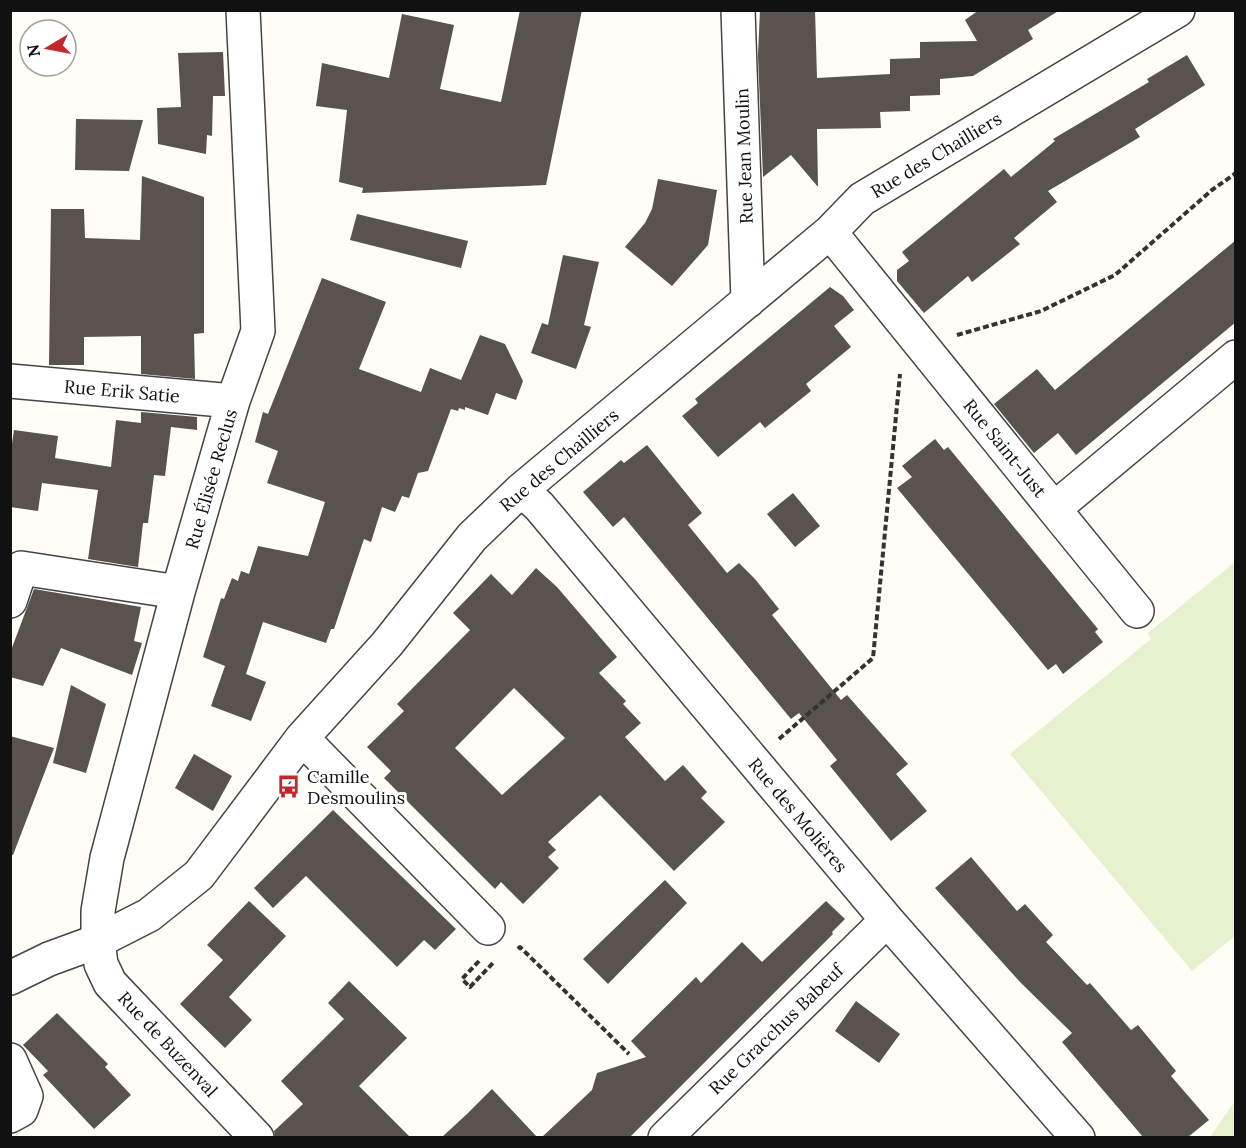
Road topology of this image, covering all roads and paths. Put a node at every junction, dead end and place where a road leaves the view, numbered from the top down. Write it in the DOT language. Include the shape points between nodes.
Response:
graph roads {
  1 [pos="243,10"];
  2 [pos="738,10"];
  3 [pos="1178,10"];
  4 [pos="830,232"];
  5 [pos="748,301"];
  6 [pos="1236,357"];
  7 [pos="10,381"];
  8 [pos="233,401"];
  9 [pos="521,490"];
  10 [pos="1054,509"];
  11 [pos="178,592"];
  12 [pos="10,601"];
  13 [pos="1137,610"];
  14 [pos="302,738"];
  15 [pos="887,920"];
  16 [pos="488,928"];
  17 [pos="98,941"];
  18 [pos="512,955"];
  19 [pos="498,959"];
  20 [pos="10,978"];
  21 [pos="629,1054"];
  22 [pos="10,1060"];
  23 [pos="10,1116"];
  24 [pos="257,1137"];
  25 [pos="665,1137"];
  26 [pos="1078,1137"];
  1 -- 8 [label="street, Rue Élisée Reclus" via="259,310 258,330"];
  2 -- 5 [label="street, Rue Jean Moulin"];
  3 -- 4 [label="street, Rue des Chailliers" via="862,198"];
  4 -- 5 [label="street, Rue des Chailliers"];
  4 -- 10 [label="street, Rue Saint-Just"];
  5 -- 9 [label="street, Rue des Chailliers"];
  6 -- 10 [label="street, Rue Saint-Just"];
  7 -- 8 [label="street, Rue Erik Satie"];
  8 -- 11 [label="street, Rue Élisée Reclus"];
  9 -- 14 [label="street, Rue des Chailliers" via="472,537 387,644"];
  9 -- 15 [label="street, Rue des Molières" via="539,506"];
  10 -- 13 [label="street"];
  11 -- 12 [label="street" via="21,568"];
  11 -- 17 [label="street, Rue Élisée Reclus" via="106,858"];
  14 -- 16 [label="street"];
  14 -- 17 [label="street, Rue des Chailliers" via="199,875 149,915"];
  15 -- 25 [label="street, Rue Gracchus Babeuf"];
  15 -- 26 [label="street, Rue des Molières"];
  16 -- 19 [label="path" via="498,942 462,979 470,987"];
  17 -- 20 [label="street, Rue des Chailliers"];
  17 -- 24 [label="street, Rue de Buzenval" via="101,964 110,983"];
  18 -- 21 [label="path" via="520,947"];
  22 -- 23 [label="street" via="26,1096 21,1110"];
}
